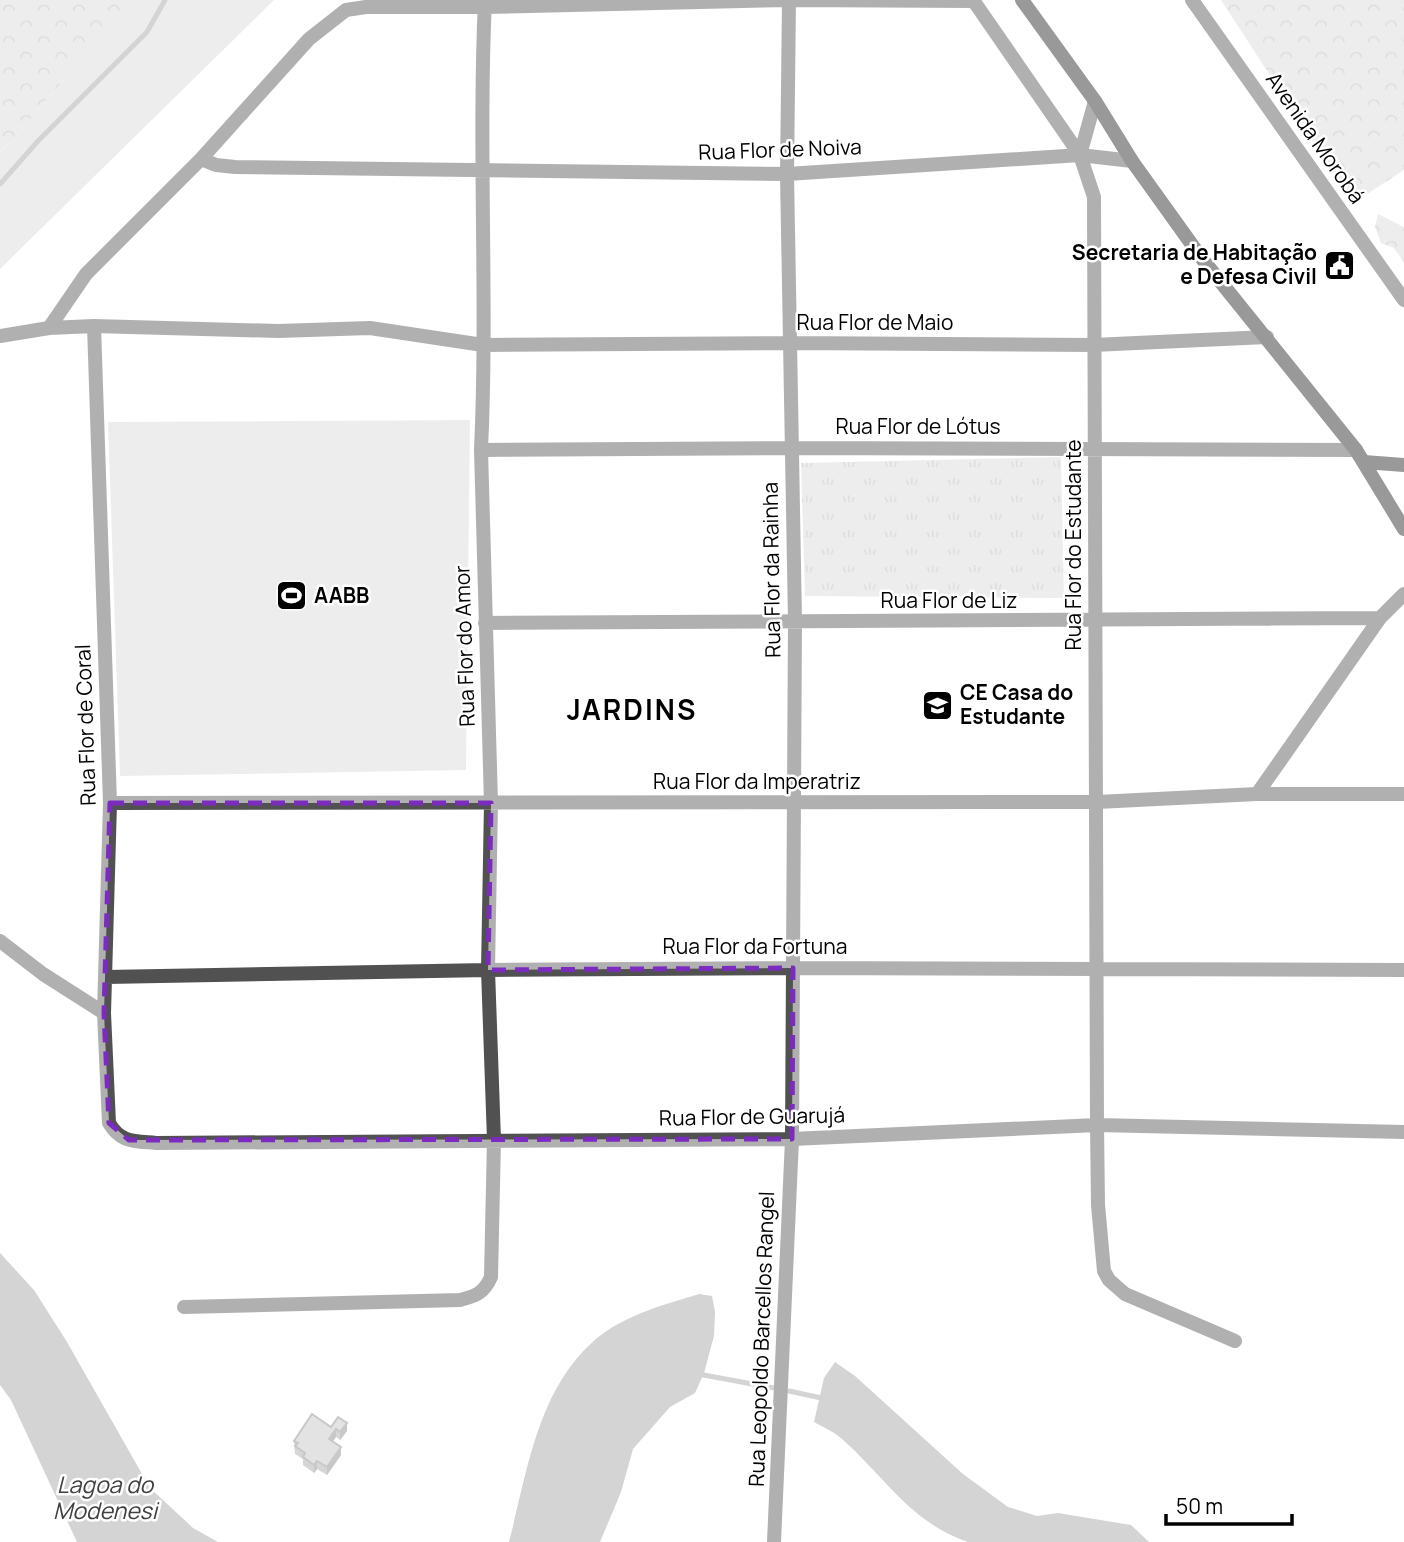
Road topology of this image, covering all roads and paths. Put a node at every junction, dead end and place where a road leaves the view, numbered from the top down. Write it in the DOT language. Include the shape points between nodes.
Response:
graph roads {
  1 [pos="789,0"];
  2 [pos="1022,0"];
  3 [pos="1192,0"];
  4 [pos="974,1"];
  5 [pos="485,4"];
  6 [pos="1095,101"];
  7 [pos="1080,155"];
  8 [pos="201,159"];
  9 [pos="1132,161"];
  10 [pos="481,172"];
  11 [pos="788,174"];
  12 [pos="1404,300"];
  13 [pos="94,326"];
  14 [pos="50,328"];
  15 [pos="0,336"];
  16 [pos="1267,337"];
  17 [pos="790,343"];
  18 [pos="483,345"];
  19 [pos="1093,345"];
  20 [pos="791,448"];
  21 [pos="1095,449"];
  22 [pos="481,450"];
  23 [pos="1360,456"];
  24 [pos="1404,465"];
  25 [pos="1404,529"];
  26 [pos="1404,594"];
  27 [pos="1380,618"];
  28 [pos="795,621"];
  29 [pos="1095,621"];
  30 [pos="485,623"];
  31 [pos="1257,794"];
  32 [pos="1404,794"];
  33 [pos="1097,802"];
  34 [pos="110,803"];
  35 [pos="491,803"];
  36 [pos="793,803"];
  37 [pos="0,941"];
  38 [pos="793,968"];
  39 [pos="1097,969"];
  40 [pos="488,970"];
  41 [pos="1404,970"];
  42 [pos="106,977"];
  43 [pos="104,1013"];
  44 [pos="109,1123"];
  45 [pos="1097,1125"];
  46 [pos="1404,1132"];
  47 [pos="792,1139"];
  48 [pos="494,1140"];
  49 [pos="184,1307"];
  50 [pos="1235,1341"];
  51 [pos="774,1542"];
  1 -- 4 [label="street"];
  1 -- 5 [label="street"];
  1 -- 11 [label="street, Rua Flor da Rainha"];
  2 -- 6 [label="main road"];
  3 -- 12 [label="street, Avenida Morobá"];
  4 -- 7 [label="street, Rua Flor do Estudante"];
  5 -- 8 [label="street" via="346,10 309,39"];
  5 -- 10 [label="street, Rua Flor do Amor"];
  6 -- 7 [label="street"];
  6 -- 9 [label="main road"];
  7 -- 9 [label="street, Rua Flor de Noiva"];
  7 -- 11 [label="street, Rua Flor de Noiva"];
  7 -- 19 [label="street, Rua Flor do Estudante" via="1094,197"];
  8 -- 10 [label="street, Rua Flor de Noiva" via="235,167"];
  8 -- 14 [label="street" via="86,274"];
  9 -- 16 [label="main road" via="1203,260"];
  10 -- 11 [label="street, Rua Flor de Noiva"];
  10 -- 18 [label="street, Rua Flor do Amor"];
  11 -- 17 [label="street, Rua Flor da Rainha"];
  13 -- 14 [label="street, Rua Flor de Maio"];
  13 -- 18 [label="street, Rua Flor de Maio" via="278,331 370,328"];
  13 -- 34 [label="street, Rua Flor de Coral"];
  14 -- 15 [label="street, Rua Flor de Maio"];
  16 -- 19 [label="street, Rua Flor de Maio"];
  16 -- 23 [label="main road"];
  17 -- 18 [label="street, Rua Flor de Maio"];
  17 -- 19 [label="street, Rua Flor de Maio"];
  17 -- 20 [label="street, Rua Flor da Rainha"];
  18 -- 22 [label="street, Rua Flor do Amor"];
  19 -- 21 [label="street, Rua Flor do Estudante"];
  20 -- 21 [label="street, Rua Flor de Lótus"];
  20 -- 22 [label="street, Rua Flor de Lótus"];
  20 -- 28 [label="street, Rua Flor da Rainha"];
  21 -- 23 [label="street, Rua Flor de Lótus"];
  21 -- 29 [label="street, Rua Flor do Estudante"];
  22 -- 30 [label="street, Rua Flor do Amor"];
  23 -- 24 [label="main road"];
  23 -- 25 [label="main road"];
  26 -- 27 [label="street"];
  27 -- 29 [label="street, Rua Flor de Liz"];
  27 -- 31 [label="street"];
  28 -- 29 [label="street, Rua Flor de Liz"];
  28 -- 30 [label="street, Rua Flor de Liz"];
  28 -- 36 [label="street, Rua Flor da Rainha"];
  29 -- 33 [label="street, Rua Flor do Estudante"];
  30 -- 35 [label="street, Rua Flor do Amor"];
  31 -- 32 [label="street, Rua Flor da Imperatriz"];
  31 -- 33 [label="street, Rua Flor da Imperatriz"];
  33 -- 36 [label="street, Rua Flor da Imperatriz"];
  33 -- 39 [label="street, Rua Flor do Estudante"];
  34 -- 35 [label="street, Rua Flor da Imperatriz"];
  34 -- 42 [label="street, Rua Flor de Coral"];
  35 -- 36 [label="street, Rua Flor da Imperatriz"];
  35 -- 40 [label="street, Rua Flor do Amor"];
  36 -- 38 [label="street, Rua Flor da Rainha"];
  37 -- 43 [label="street"];
  38 -- 39 [label="street, Rua Flor da Fortuna"];
  38 -- 40 [label="street, Rua Flor da Fortuna"];
  38 -- 47 [label="street, Rua Flor da Rainha"];
  39 -- 41 [label="street, Rua Flor da Fortuna"];
  39 -- 45 [label="street, Rua Flor do Estudante"];
  40 -- 42 [label="street, Rua Flor da Fortuna"];
  40 -- 48 [label="street, Rua Flor do Amor"];
  42 -- 43 [label="street, Rua Flor de Coral"];
  43 -- 44 [label="street, Rua Flor de Coral"];
  44 -- 48 [label="street, Rua Flor de Guarujá" via="117,1135 128,1140 156,1143"];
  45 -- 46 [label="street, Rua Flor de Guarujá"];
  45 -- 47 [label="street, Rua Flor de Guarujá"];
  45 -- 50 [label="street, Rua Flor do Estudante" via="1101,1253 1109,1280 1125,1294"];
  47 -- 48 [label="street, Rua Flor de Guarujá"];
  47 -- 51 [label="street, Rua Leopoldo Barcellos Rangel"];
  48 -- 49 [label="street, Rua Flor do Amor" via="492,1267 486,1290 460,1300"];
}
